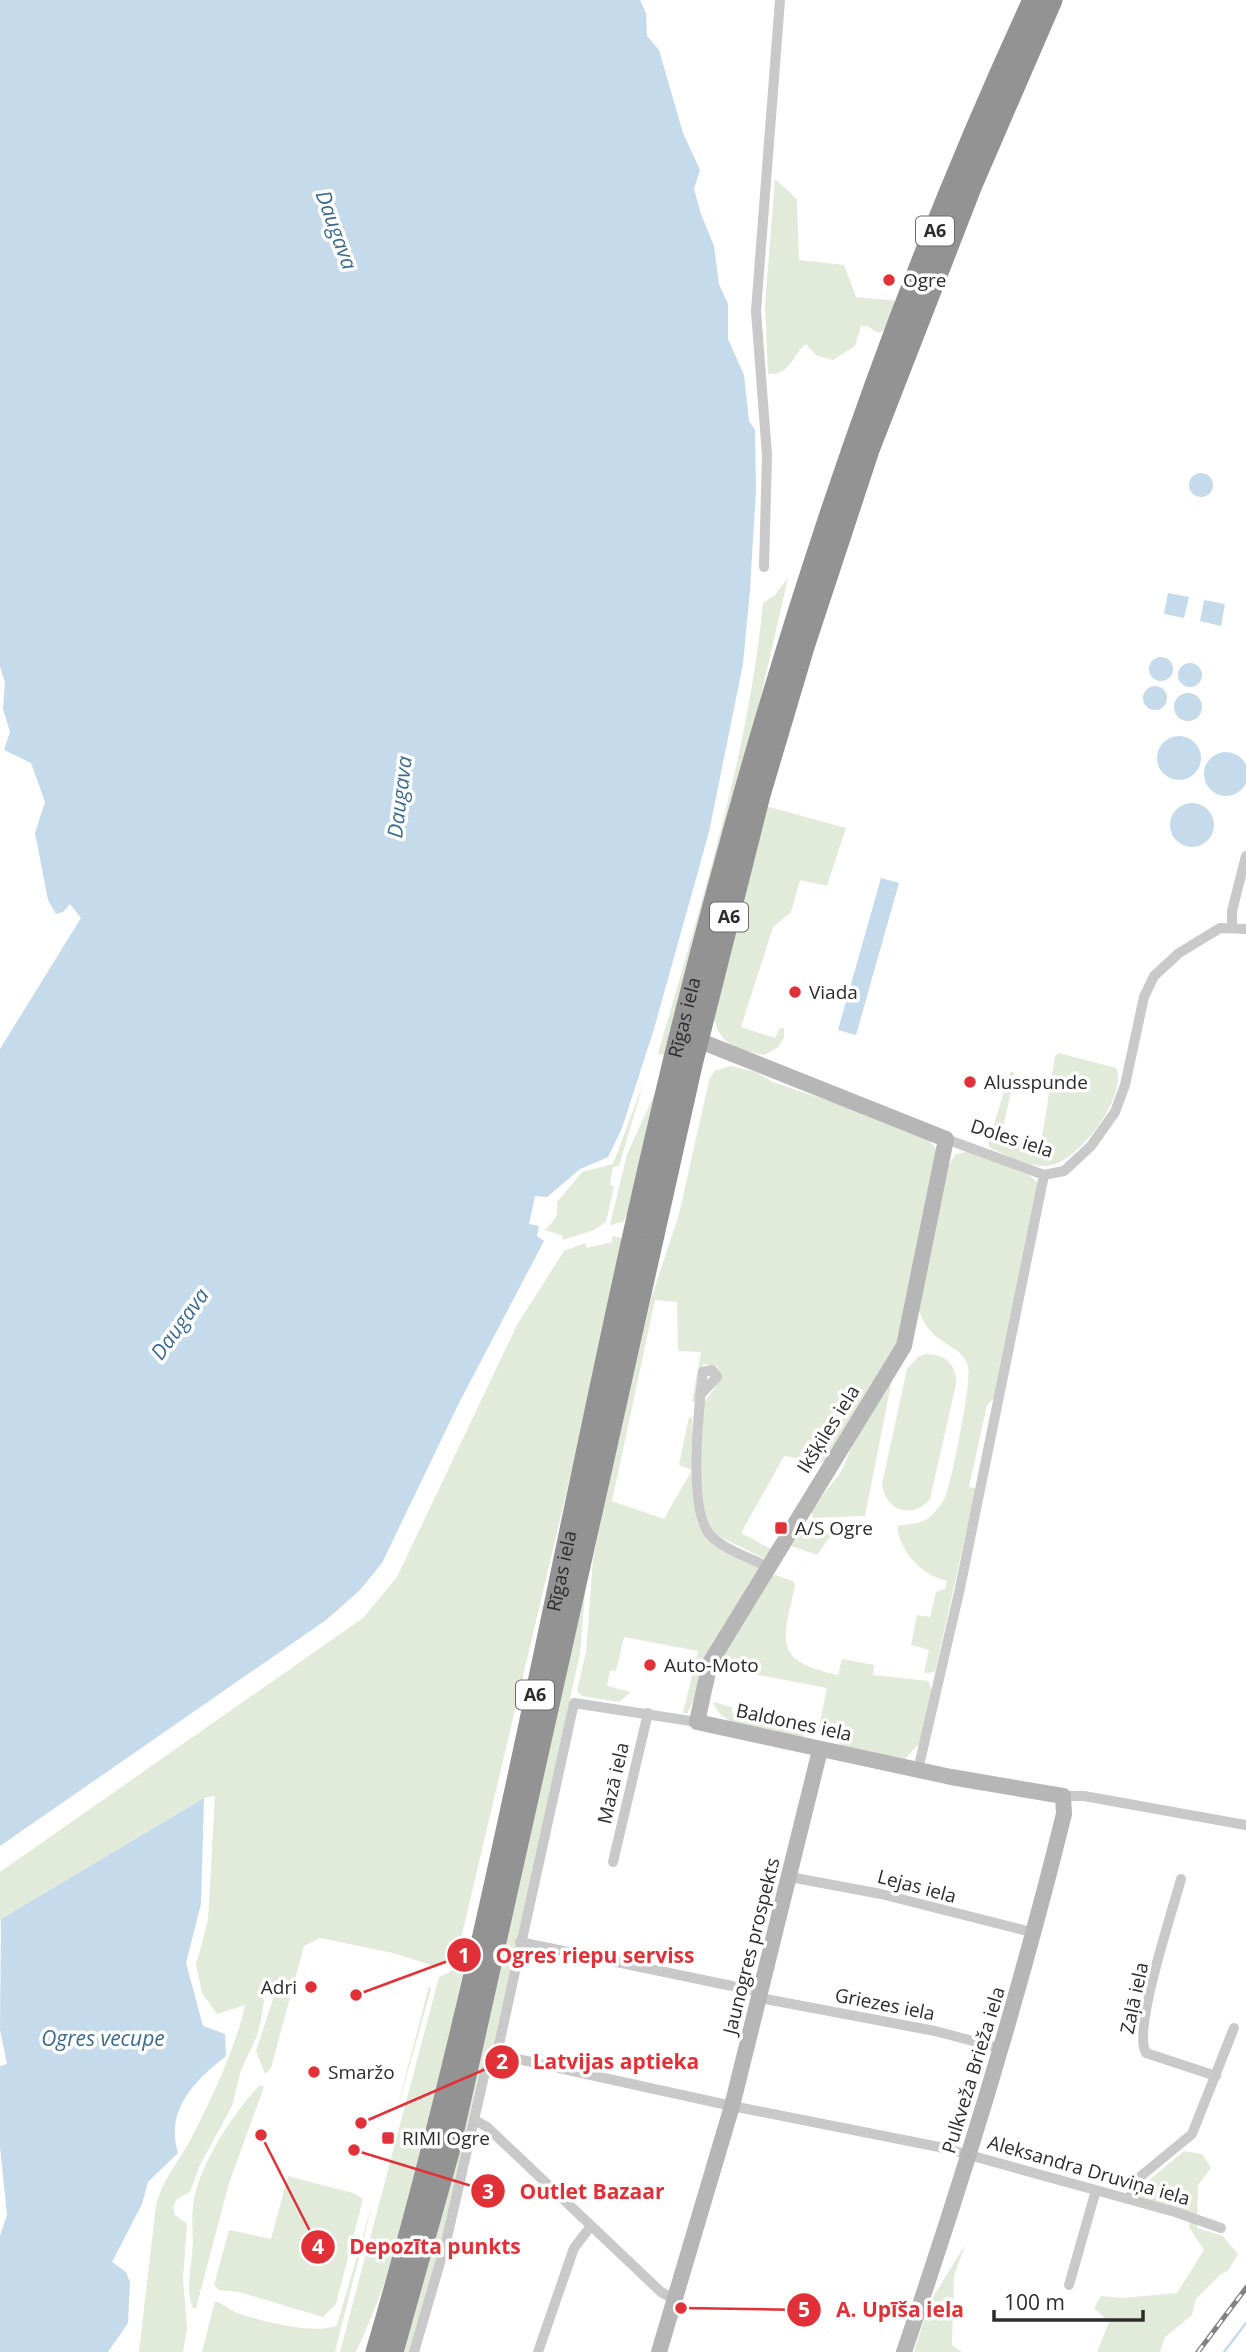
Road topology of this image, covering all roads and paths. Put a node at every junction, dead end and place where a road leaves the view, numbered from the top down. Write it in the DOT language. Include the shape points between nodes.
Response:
graph roads {
  1 [pos="780,0"];
  2 [pos="1033,0"];
  3 [pos="1052,0"];
  4 [pos="764,567"];
  5 [pos="752,791"];
  6 [pos="1246,856"];
  7 [pos="1232,927"];
  8 [pos="1246,929"];
  9 [pos="690,1037"];
  10 [pos="946,1139"];
  11 [pos="1044,1175"];
  12 [pos="700,1395"];
  13 [pos="768,1567"];
  14 [pos="648,1713"];
  15 [pos="696,1722"];
  16 [pos="820,1750"];
  17 [pos="918,1770"];
  18 [pos="1063,1796"];
  19 [pos="1246,1825"];
  20 [pos="613,1862"];
  21 [pos="790,1877"];
  22 [pos="1181,1879"];
  23 [pos="1035,1933"];
  24 [pos="520,1942"];
  25 [pos="761,1995"];
  26 [pos="1234,2028"];
  27 [pos="1003,2049"];
  28 [pos="495,2054"];
  29 [pos="1216,2076"];
  30 [pos="732,2106"];
  31 [pos="475,2120"];
  32 [pos="970,2155"];
  33 [pos="1096,2190"];
  34 [pos="1129,2199"];
  35 [pos="590,2225"];
  36 [pos="1221,2228"];
  37 [pos="1069,2285"];
  38 [pos="674,2299"];
  39 [pos="376,2352"];
  40 [pos="393,2352"];
  41 [pos="414,2352"];
  42 [pos="538,2352"];
  43 [pos="659,2352"];
  44 [pos="904,2352"];
  1 -- 4 [label="street" via="756,311 766,455"];
  2 -- 5 [label="highway, A6" via="871,394 804,591"];
  3 -- 5 [label="highway, A6" via="972,186 869,450"];
  5 -- 9 [label="highway, Rīgas iela / A6"];
  6 -- 7 [label="street"];
  7 -- 8 [label="street"];
  7 -- 11 [label="street, Doles iela" via="1210,934 1164,964 1154,976 1144,997 1125,1085 1108,1125 1064,1171"];
  9 -- 10 [label="street, Doles iela"];
  9 -- 39 [label="highway, Rīgas iela / A6" via="432,2152"];
  9 -- 40 [label="highway, Rīgas iela / A6" via="449,2152"];
  10 -- 11 [label="street, Doles iela"];
  10 -- 13 [label="street, Ikšķiles iela" via="904,1346"];
  11 -- 17 [label="street"];
  12 -- 13 [label="street" via="701,1522 718,1542"];
  13 -- 15 [label="street, Ikšķiles iela" via="710,1663"];
  14 -- 15 [label="street, Baldones iela"];
  14 -- 20 [label="street, Mazā iela"];
  14 -- 24 [label="street, Baldones iela" via="574,1703"];
  15 -- 16 [label="street, Baldones iela"];
  16 -- 17 [label="street, Baldones iela"];
  16 -- 21 [label="street, Jaunogres prospekts"];
  17 -- 18 [label="street, Baldones iela"];
  18 -- 19 [label="street, Baldones iela"];
  18 -- 23 [label="street, Pulkveža Brieža iela" via="1064,1814"];
  21 -- 23 [label="street, Lejas iela" via="881,1894"];
  21 -- 25 [label="street, Jaunogres prospekts"];
  22 -- 29 [label="street, Zaļā iela" via="1145,2010 1141,2045 1146,2053"];
  23 -- 27 [label="street, Pulkveža Brieža iela"];
  24 -- 25 [label="street, Griezes iela"];
  24 -- 28 [label="street"];
  25 -- 27 [label="street, Griezes iela"];
  25 -- 30 [label="street, Jaunogres prospekts"];
  26 -- 29 [label="street"];
  27 -- 32 [label="street, Pulkveža Brieža iela"];
  28 -- 30 [label="street, Aleksandra Druviņa iela"];
  28 -- 31 [label="street" via="485,2072"];
  29 -- 34 [label="street" via="1192,2134 1141,2176"];
  30 -- 32 [label="street, Aleksandra Druviņa iela"];
  30 -- 38 [label="street, Jaunogres prospekts"];
  31 -- 35 [label="street"];
  31 -- 41 [label="street"];
  32 -- 33 [label="street, Aleksandra Druviņa iela"];
  32 -- 44 [label="street, Pulkveža Brieža iela"];
  33 -- 34 [label="street, Aleksandra Druviņa iela"];
  33 -- 37 [label="street"];
  34 -- 36 [label="street, Aleksandra Druviņa iela"];
  35 -- 38 [label="street"];
  35 -- 42 [label="street" via="574,2248"];
  38 -- 43 [label="street, Jaunogres prospekts"];
}
